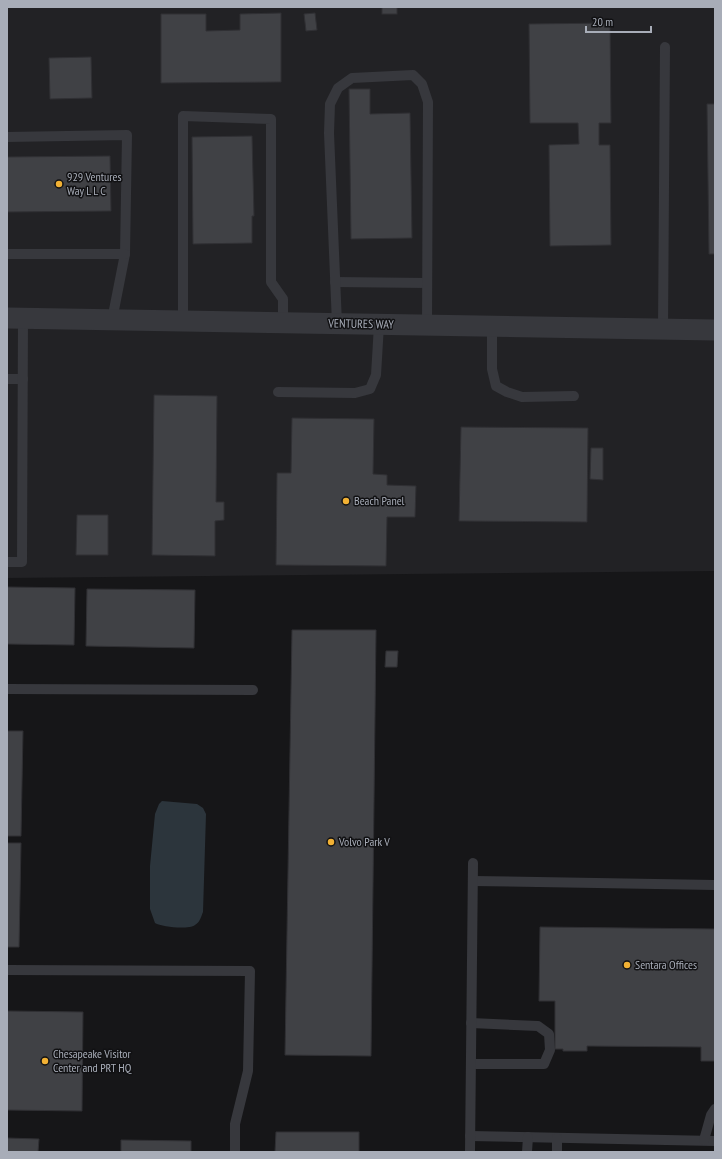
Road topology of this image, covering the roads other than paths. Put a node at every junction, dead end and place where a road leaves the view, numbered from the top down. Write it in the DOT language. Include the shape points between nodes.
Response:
graph roads {
  1 [pos="665,47"];
  2 [pos="7,137"];
  3 [pos="7,254"];
  4 [pos="125,254"];
  5 [pos="335,282"];
  6 [pos="427,283"];
  7 [pos="15,318"];
  8 [pos="112,320"];
  9 [pos="182,321"];
  10 [pos="283,323"];
  11 [pos="337,324"];
  12 [pos="379,324"];
  13 [pos="427,325"];
  14 [pos="492,326"];
  15 [pos="663,330"];
  16 [pos="715,330"];
  17 [pos="7,379"];
  18 [pos="23,379"];
  19 [pos="278,392"];
  20 [pos="574,396"];
  21 [pos="7,562"];
  22 [pos="7,689"];
  23 [pos="253,690"];
  24 [pos="473,863"];
  25 [pos="473,881"];
  26 [pos="715,885"];
  27 [pos="7,970"];
  28 [pos="471,1023"];
  29 [pos="471,1064"];
  30 [pos="715,1109"];
  31 [pos="470,1136"];
  32 [pos="528,1137"];
  33 [pos="557,1138"];
  34 [pos="704,1140"];
  35 [pos="715,1140"];
  36 [pos="235,1152"];
  37 [pos="470,1152"];
  38 [pos="527,1152"];
  39 [pos="557,1152"];
  1 -- 15 [label="lane"];
  2 -- 4 [label="lane" via="127,135"];
  3 -- 4 [label="lane"];
  4 -- 8 [label="lane"];
  5 -- 6 [label="lane"];
  5 -- 6 [label="lane" via="330,104 338,88 352,78 413,75 422,84 428,102"];
  5 -- 11 [label="lane"];
  6 -- 13 [label="lane"];
  7 -- 8 [label="street, VENTURES WAY"];
  7 -- 18 [label="lane"];
  8 -- 9 [label="street, VENTURES WAY"];
  9 -- 10 [label="street, VENTURES WAY"];
  9 -- 10 [label="lane" via="183,116 271,118 271,282 283,299"];
  10 -- 11 [label="street, VENTURES WAY"];
  11 -- 12 [label="street, VENTURES WAY"];
  12 -- 13 [label="street, VENTURES WAY"];
  12 -- 19 [label="lane" via="376,375 370,389 355,393"];
  13 -- 14 [label="street, VENTURES WAY"];
  14 -- 15 [label="street, VENTURES WAY"];
  14 -- 20 [label="lane" via="492,369 496,386 522,397"];
  15 -- 16 [label="street, VENTURES WAY"];
  17 -- 18 [label="lane"];
  18 -- 21 [label="lane" via="22,562"];
  22 -- 23 [label="lane"];
  24 -- 25 [label="lane"];
  25 -- 26 [label="lane"];
  25 -- 28 [label="lane"];
  27 -- 36 [label="lane" via="250,971 248,1071 235,1124"];
  28 -- 29 [label="lane"];
  28 -- 29 [label="lane" via="538,1026 549,1034 550,1050 544,1064"];
  29 -- 31 [label="lane"];
  30 -- 34 [label="lane"];
  31 -- 32 [label="lane"];
  31 -- 37 [label="lane"];
  32 -- 33 [label="lane"];
  32 -- 38 [label="lane"];
  33 -- 34 [label="lane"];
  33 -- 39 [label="lane"];
  34 -- 35 [label="lane"];
}
